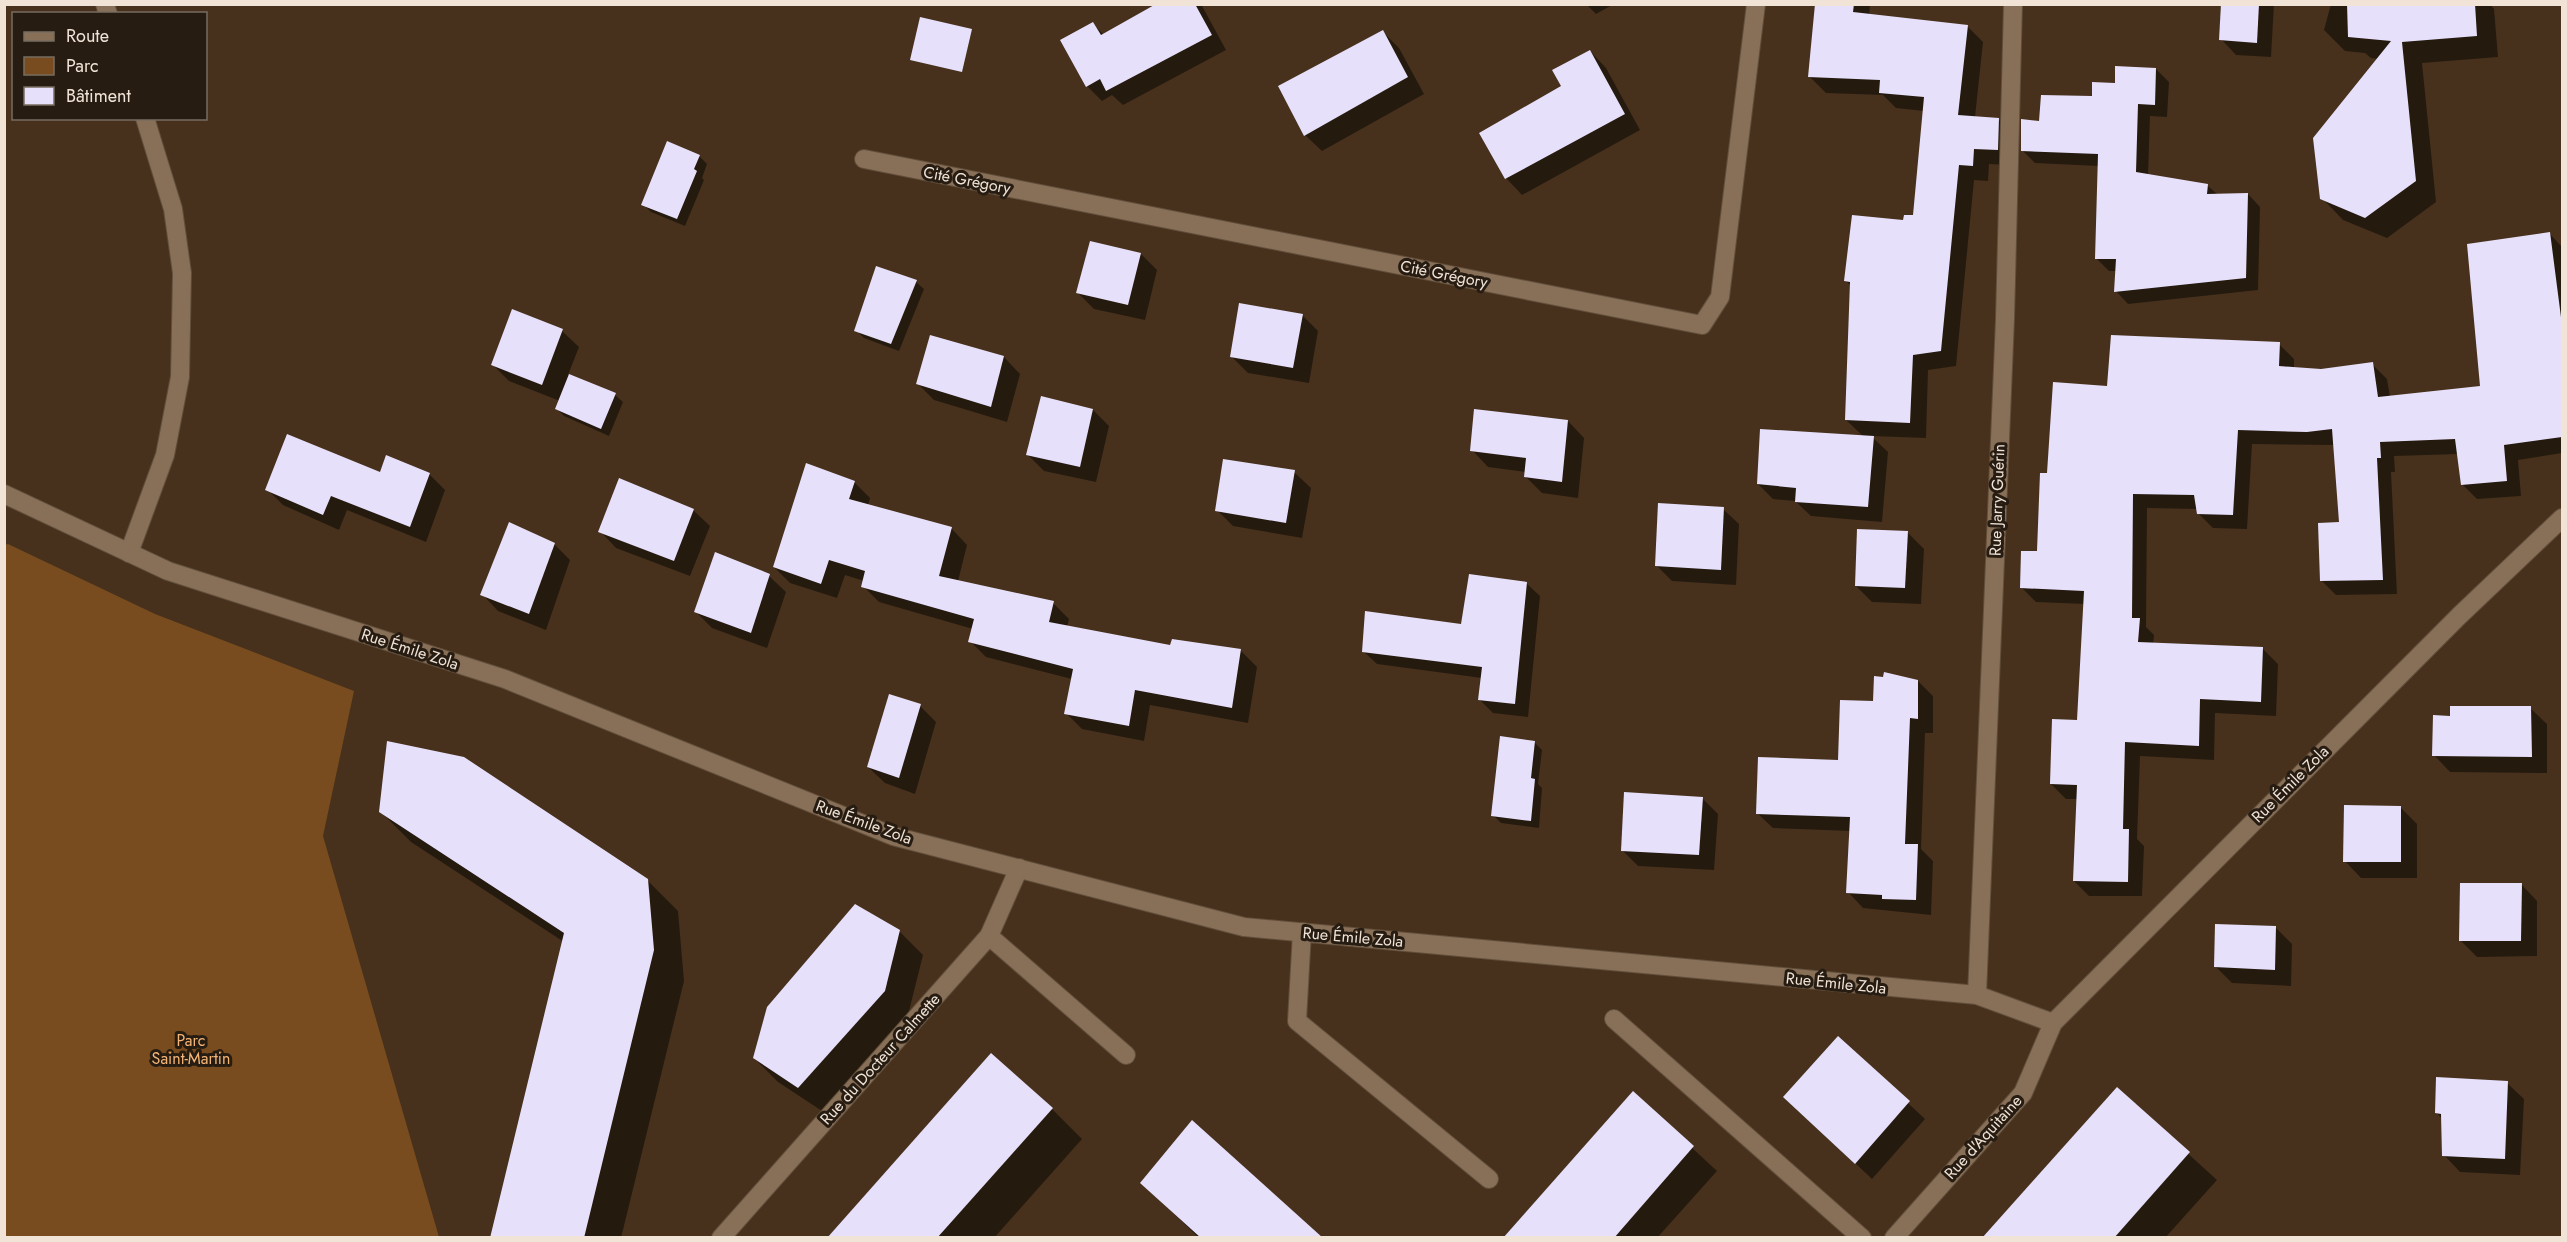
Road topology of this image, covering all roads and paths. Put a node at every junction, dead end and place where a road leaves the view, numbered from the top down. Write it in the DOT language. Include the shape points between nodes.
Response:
graph roads {
  1 [pos="1756,4"];
  2 [pos="2013,4"];
  3 [pos="146,120"];
  4 [pos="864,159"];
  5 [pos="4,494"];
  6 [pos="2562,518"];
  7 [pos="129,554"];
  8 [pos="1019,868"];
  9 [pos="1302,932"];
  10 [pos="989,936"];
  11 [pos="1977,995"];
  12 [pos="1614,1019"];
  13 [pos="2053,1023"];
  14 [pos="1126,1055"];
  15 [pos="1489,1179"];
  16 [pos="721,1238"];
  17 [pos="1862,1238"];
  18 [pos="1894,1238"];
  1 -- 4 [label="street, Cité Grégory" via="1720,297 1702,325"];
  2 -- 11 [label="street, Rue Jarry Guérin" via="2005,319"];
  3 -- 7 [label="street" via="173,209 182,273 180,377 165,455"];
  5 -- 7 [label="street, Rue Émile Zola"];
  6 -- 13 [label="street, Rue Émile Zola"];
  7 -- 8 [label="street, Rue Émile Zola" via="168,571 505,679 893,836"];
  8 -- 9 [label="street, Rue Émile Zola" via="1244,927"];
  8 -- 10 [label="street, Rue du Docteur Calmette"];
  9 -- 11 [label="street, Rue Émile Zola"];
  9 -- 15 [label="street" via="1297,1021"];
  10 -- 14 [label="street"];
  10 -- 16 [label="street, Rue du Docteur Calmette"];
  11 -- 13 [label="street, Rue Émile Zola"];
  12 -- 17 [label="street"];
  13 -- 18 [label="street, Rue d'Aquitaine" via="2023,1093"];
}
